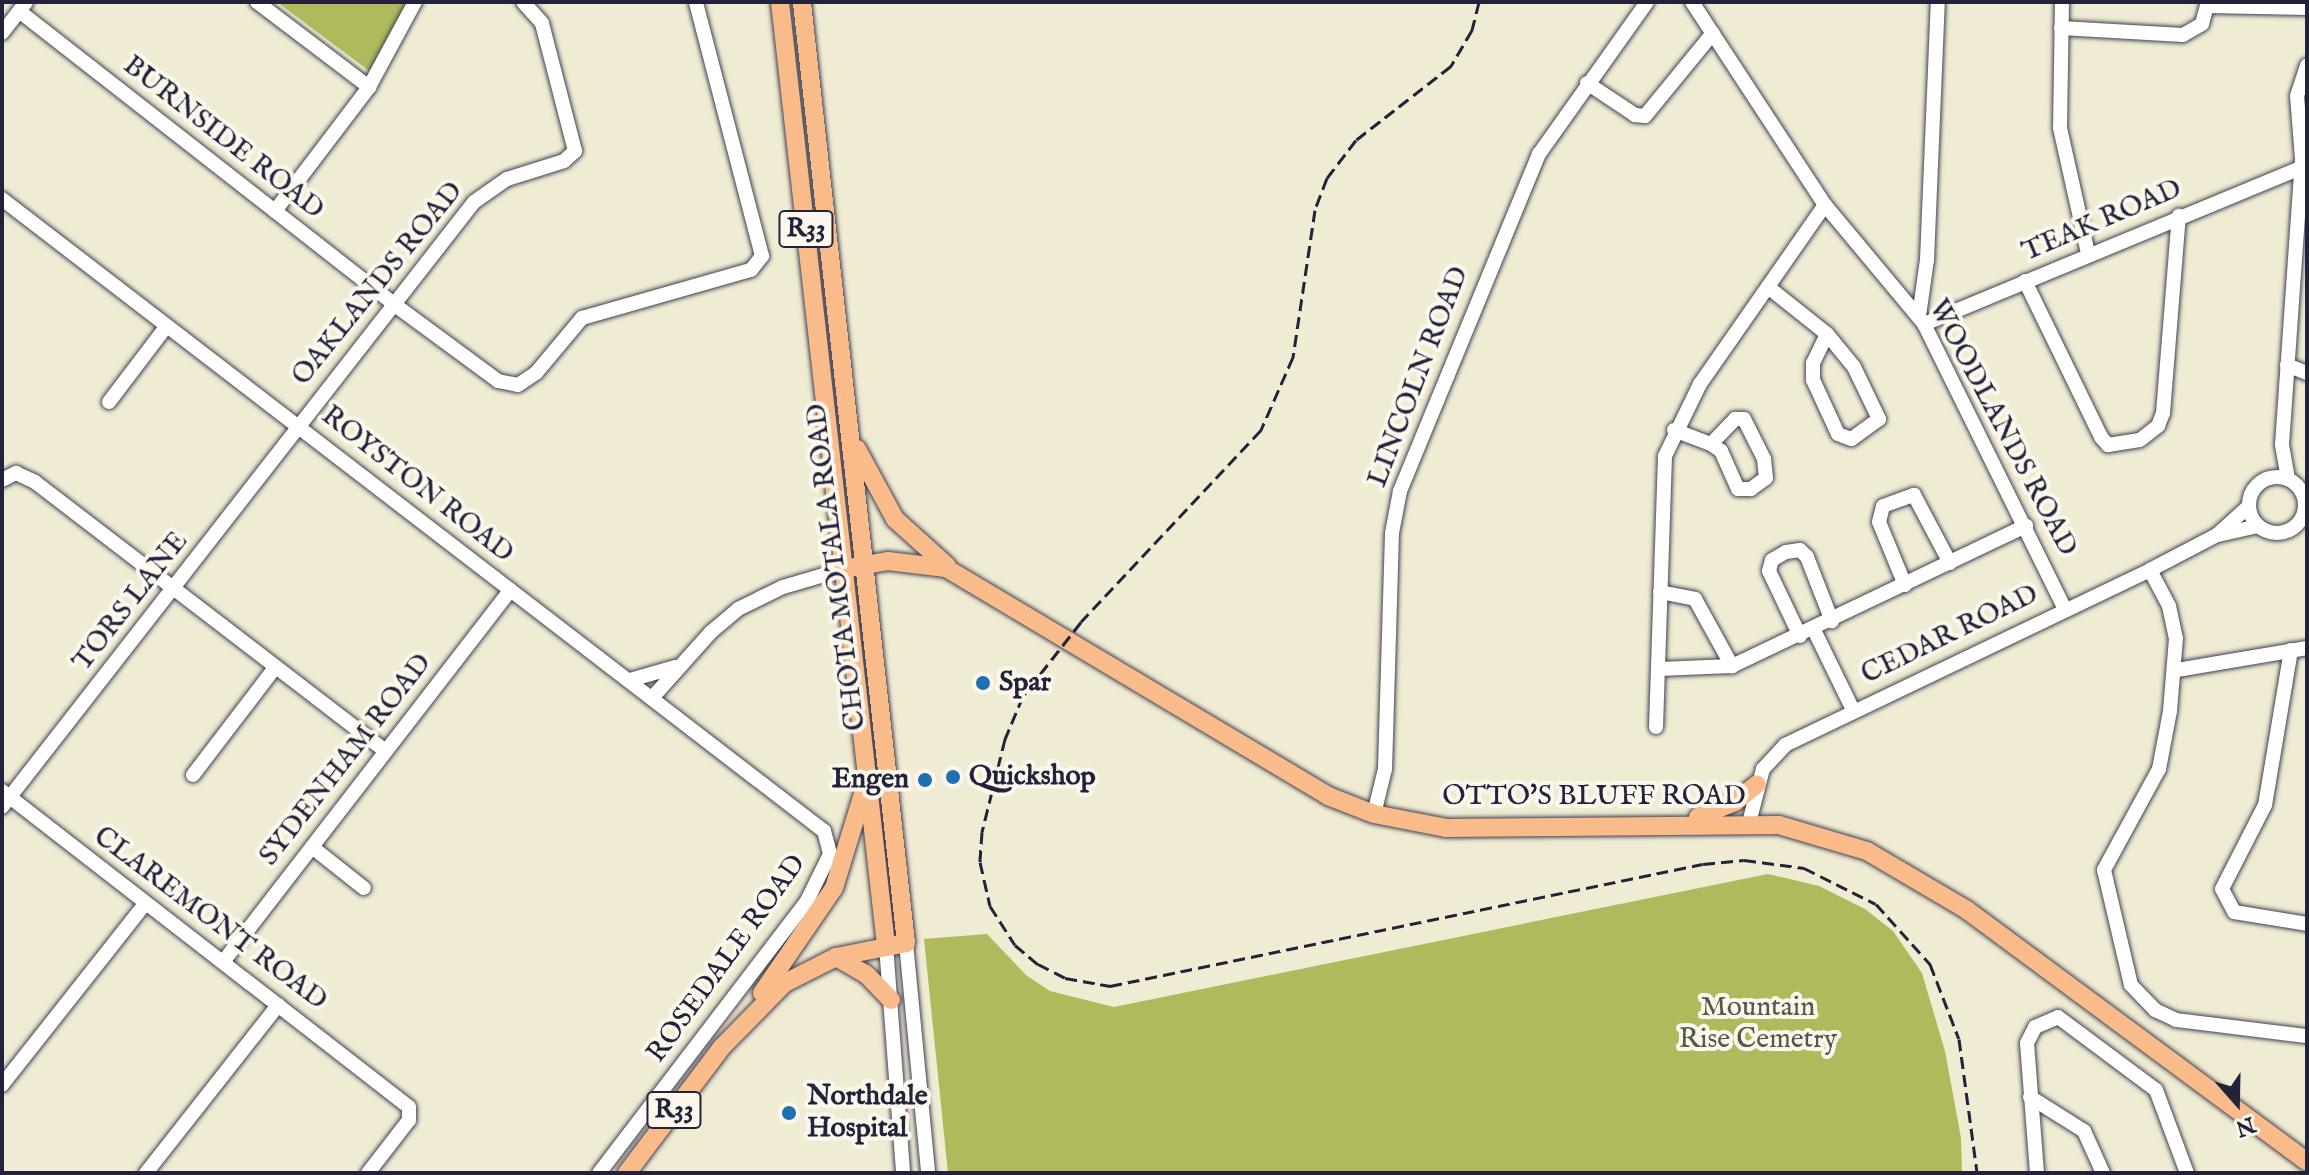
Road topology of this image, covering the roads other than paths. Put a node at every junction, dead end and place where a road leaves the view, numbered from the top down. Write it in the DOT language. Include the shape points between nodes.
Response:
graph roads {
  1 [pos="257,2"];
  2 [pos="415,2"];
  3 [pos="523,2"];
  4 [pos="696,2"];
  5 [pos="780,2"];
  6 [pos="802,2"];
  7 [pos="1647,2"];
  8 [pos="1692,2"];
  9 [pos="1938,2"];
  10 [pos="2062,2"];
  11 [pos="2208,4"];
  12 [pos="23,6"];
  13 [pos="2307,8"];
  14 [pos="2061,28"];
  15 [pos="2,33"];
  16 [pos="1713,33"];
  17 [pos="2307,66"];
  18 [pos="1587,83"];
  19 [pos="369,87"];
  20 [pos="2300,168"];
  21 [pos="2,199"];
  22 [pos="1825,205"];
  23 [pos="275,211"];
  24 [pos="2179,216"];
  25 [pos="2088,253"];
  26 [pos="2025,281"];
  27 [pos="1768,287"];
  28 [pos="2300,298"];
  29 [pos="395,305"];
  30 [pos="1922,320"];
  31 [pos="166,327"];
  32 [pos="1827,334"];
  33 [pos="2287,365"];
  34 [pos="2307,373"];
  35 [pos="109,402"];
  36 [pos="297,426"];
  37 [pos="1674,430"];
  38 [pos="850,432"];
  39 [pos="1711,444"];
  40 [pos="2282,445"];
  41 [pos="2267,478"];
  42 [pos="2288,479"];
  43 [pos="2,480"];
  44 [pos="2249,506"];
  45 [pos="2306,509"];
  46 [pos="2026,526"];
  47 [pos="2258,526"];
  48 [pos="2301,527"];
  49 [pos="2217,535"];
  50 [pos="1950,563"];
  51 [pos="865,564"];
  52 [pos="844,569"];
  53 [pos="950,570"];
  54 [pos="2150,570"];
  55 [pos="1905,585"];
  56 [pos="175,589"];
  57 [pos="510,590"];
  58 [pos="1660,592"];
  59 [pos="870,596"];
  60 [pos="2065,609"];
  61 [pos="1832,621"];
  62 [pos="1814,630"];
  63 [pos="1800,636"];
  64 [pos="2307,648"];
  65 [pos="2291,650"];
  66 [pos="683,663"];
  67 [pos="1732,666"];
  68 [pos="274,669"];
  69 [pos="1659,669"];
  70 [pos="2177,670"];
  71 [pos="669,679"];
  72 [pos="630,680"];
  73 [pos="652,698"];
  74 [pos="1853,710"];
  75 [pos="669,711"];
  76 [pos="1656,727"];
  77 [pos="386,751"];
  78 [pos="193,775"];
  79 [pos="866,780"];
  80 [pos="1757,784"];
  81 [pos="5,798"];
  82 [pos="802,810"];
  83 [pos="1374,814"];
  84 [pos="1680,823"];
  85 [pos="1749,823"];
  86 [pos="312,847"];
  87 [pos="364,888"];
  88 [pos="144,905"];
  89 [pos="2307,924"];
  90 [pos="906,943"];
  91 [pos="886,945"];
  92 [pos="836,957"];
  93 [pos="223,962"];
  94 [pos="891,1000"];
  95 [pos="278,1005"];
  96 [pos="2307,1036"];
  97 [pos="722,1047"];
  98 [pos="2,1085"];
  99 [pos="2030,1097"];
  100 [pos="2307,1162"];
  101 [pos="146,1173"];
  102 [pos="368,1173"];
  103 [pos="599,1173"];
  104 [pos="627,1173"];
  105 [pos="903,1173"];
  106 [pos="928,1173"];
  107 [pos="2037,1173"];
  108 [pos="2103,1173"];
  109 [pos="2187,1173"];
  1 -- 19 [label="street"];
  2 -- 19 [label="street"];
  3 -- 29 [label="street, OAKLANDS ROAD" via="542,23 575,151 564,161 486,190"];
  4 -- 29 [label="street, BURNSIDE ROAD" via="763,248 759,264 582,318 536,373 518,385 498,381"];
  5 -- 52 [label="main road, CHOTA MOTALA ROAD / R33"];
  6 -- 38 [label="main road, CHOTA MOTALA ROAD / R33"];
  7 -- 18 [label="street, LINCOLN ROAD"];
  8 -- 16 [label="street, WOODLANDS ROAD"];
  9 -- 30 [label="street"];
  10 -- 14 [label="street"];
  11 -- 13 [label="street"];
  11 -- 14 [label="street" via="2202,24 2183,35"];
  12 -- 15 [label="street"];
  12 -- 23 [label="street, BURNSIDE ROAD"];
  14 -- 25 [label="street" via="2060,128"];
  16 -- 18 [label="street" via="1645,116 1635,115"];
  16 -- 22 [label="street, WOODLANDS ROAD"];
  17 -- 20 [label="street" via="2297,96"];
  18 -- 83 [label="street, LINCOLN ROAD" via="1539,154 1400,491 1392,533 1385,769"];
  19 -- 23 [label="street"];
  20 -- 24 [label="street, TEAK ROAD"];
  20 -- 28 [label="street"];
  21 -- 31 [label="street, ROYSTON ROAD"];
  22 -- 27 [label="street"];
  22 -- 30 [label="street, WOODLANDS ROAD"];
  23 -- 29 [label="street, BURNSIDE ROAD"];
  24 -- 25 [label="street, TEAK ROAD"];
  24 -- 26 [label="street" via="2163,413 2152,434 2140,440 2108,445 2101,437"];
  25 -- 26 [label="street, TEAK ROAD"];
  26 -- 30 [label="street, TEAK ROAD"];
  27 -- 32 [label="street"];
  27 -- 37 [label="street"];
  28 -- 33 [label="street"];
  29 -- 36 [label="street, OAKLANDS ROAD"];
  30 -- 46 [label="street, WOODLANDS ROAD"];
  31 -- 35 [label="street"];
  31 -- 36 [label="street, ROYSTON ROAD"];
  32 -- 32 [label="street" via="1813,363 1813,380 1838,434 1851,439 1879,419 1854,367"];
  33 -- 34 [label="street"];
  33 -- 40 [label="street"];
  36 -- 56 [label="street, TORS LANE"];
  36 -- 57 [label="street, ROYSTON ROAD"];
  37 -- 39 [label="street"];
  37 -- 58 [label="street" via="1665,456"];
  38 -- 51 [label="main road, CHOTA MOTALA ROAD / R33"];
  38 -- 53 [label="main road" via="895,519"];
  39 -- 39 [label="street" via="1721,451 1738,489 1751,489 1766,478 1747,421 1735,419"];
  40 -- 41 [label="street"];
  40 -- 42 [label="street"];
  41 -- 42 [label="street"];
  41 -- 44 [label="street" via="2257,485"];
  42 -- 45 [label="street" via="2302,491"];
  43 -- 56 [label="street" via="16,473 35,482"];
  44 -- 47 [label="street"];
  44 -- 49 [label="street, CEDAR ROAD"];
  45 -- 48 [label="street"];
  46 -- 50 [label="street"];
  46 -- 60 [label="street, WOODLANDS ROAD"];
  47 -- 48 [label="street" via="2276,533"];
  47 -- 49 [label="street, CEDAR ROAD"];
  49 -- 54 [label="street, CEDAR ROAD"];
  50 -- 55 [label="street"];
  50 -- 55 [label="street" via="1914,495 1883,506 1879,522"];
  51 -- 52 [label="main road, OTTO'S BLUFF ROAD"];
  51 -- 53 [label="main road, OTTO'S BLUFF ROAD" via="909,562"];
  51 -- 59 [label="main road, CHOTA MOTALA ROAD / R33"];
  52 -- 66 [label="street, OTTO'S BLUFF ROAD" via="783,587 738,609"];
  52 -- 79 [label="main road, CHOTA MOTALA ROAD / R33"];
  53 -- 59 [label="main road" via="894,570 878,580"];
  53 -- 83 [label="main road, OTTO'S BLUFF ROAD" via="1101,665 1328,796"];
  54 -- 60 [label="street, CEDAR ROAD"];
  54 -- 70 [label="street" via="2173,621"];
  55 -- 61 [label="street"];
  56 -- 68 [label="street"];
  56 -- 81 [label="street, TORS LANE"];
  57 -- 72 [label="street, ROYSTON ROAD"];
  57 -- 77 [label="street, SYDENHAM ROAD"];
  58 -- 67 [label="street" via="1695,599"];
  58 -- 69 [label="street"];
  59 -- 90 [label="main road, CHOTA MOTALA ROAD / R33"];
  60 -- 74 [label="street, CEDAR ROAD"];
  61 -- 62 [label="street"];
  61 -- 63 [label="street" via="1807,557 1800,550 1786,552 1772,560 1769,571"];
  62 -- 63 [label="street"];
  62 -- 74 [label="street"];
  63 -- 67 [label="street"];
  64 -- 65 [label="street"];
  65 -- 70 [label="street"];
  65 -- 89 [label="street" via="2265,805 2222,889 2227,905 2241,915"];
  66 -- 71 [label="street, OTTO'S BLUFF ROAD"];
  66 -- 72 [label="street"];
  67 -- 69 [label="street"];
  68 -- 77 [label="street"];
  68 -- 78 [label="street"];
  69 -- 76 [label="street"];
  70 -- 96 [label="street" via="2159,769 2104,870 2131,985 2155,1010 2176,1020"];
  71 -- 73 [label="street, OTTO'S BLUFF ROAD"];
  71 -- 75 [label="street"];
  72 -- 73 [label="street, ROYSTON ROAD"];
  73 -- 75 [label="street, ROYSTON ROAD"];
  74 -- 80 [label="street, CEDAR ROAD" via="1774,753"];
  75 -- 82 [label="street, ROYSTON ROAD"];
  77 -- 86 [label="street, SYDENHAM ROAD"];
  79 -- 91 [label="main road, CHOTA MOTALA ROAD / R33"];
  79 -- 97 [label="main road" via="834,888"];
  80 -- 84 [label="main road" via="1721,810"];
  80 -- 85 [label="street, CEDAR ROAD"];
  81 -- 88 [label="street, CLAREMONT ROAD"];
  82 -- 103 [label="street, ROSEDALE ROAD" via="829,841 827,867 716,1024"];
  83 -- 84 [label="main road, OTTO'S BLUFF ROAD" via="1446,828"];
  84 -- 85 [label="main road, OTTO'S BLUFF ROAD"];
  85 -- 100 [label="main road, OTTO'S BLUFF ROAD" via="1838,840 1934,887"];
  86 -- 87 [label="street"];
  86 -- 93 [label="street, SYDENHAM ROAD"];
  88 -- 93 [label="street, CLAREMONT ROAD"];
  88 -- 98 [label="street"];
  90 -- 91 [label="main road, R33"];
  90 -- 106 [label="street, CHOTA MOTALA ROAD"];
  91 -- 92 [label="main road, R33"];
  91 -- 94 [label="street, CHOTA MOTALA ROAD"];
  92 -- 94 [label="main road" via="866,974"];
  92 -- 97 [label="main road, R33" via="785,983"];
  93 -- 95 [label="street, CLAREMONT ROAD"];
  94 -- 105 [label="street, CHOTA MOTALA ROAD"];
  95 -- 101 [label="street"];
  95 -- 102 [label="street, CLAREMONT ROAD" via="387,1087 411,1115"];
  97 -- 104 [label="main road, R33"];
  99 -- 107 [label="street"];
  99 -- 108 [label="street" via="2084,1131"];
  99 -- 109 [label="street" via="2026,1059 2031,1033 2047,1019 2064,1019 2156,1090"];
}
